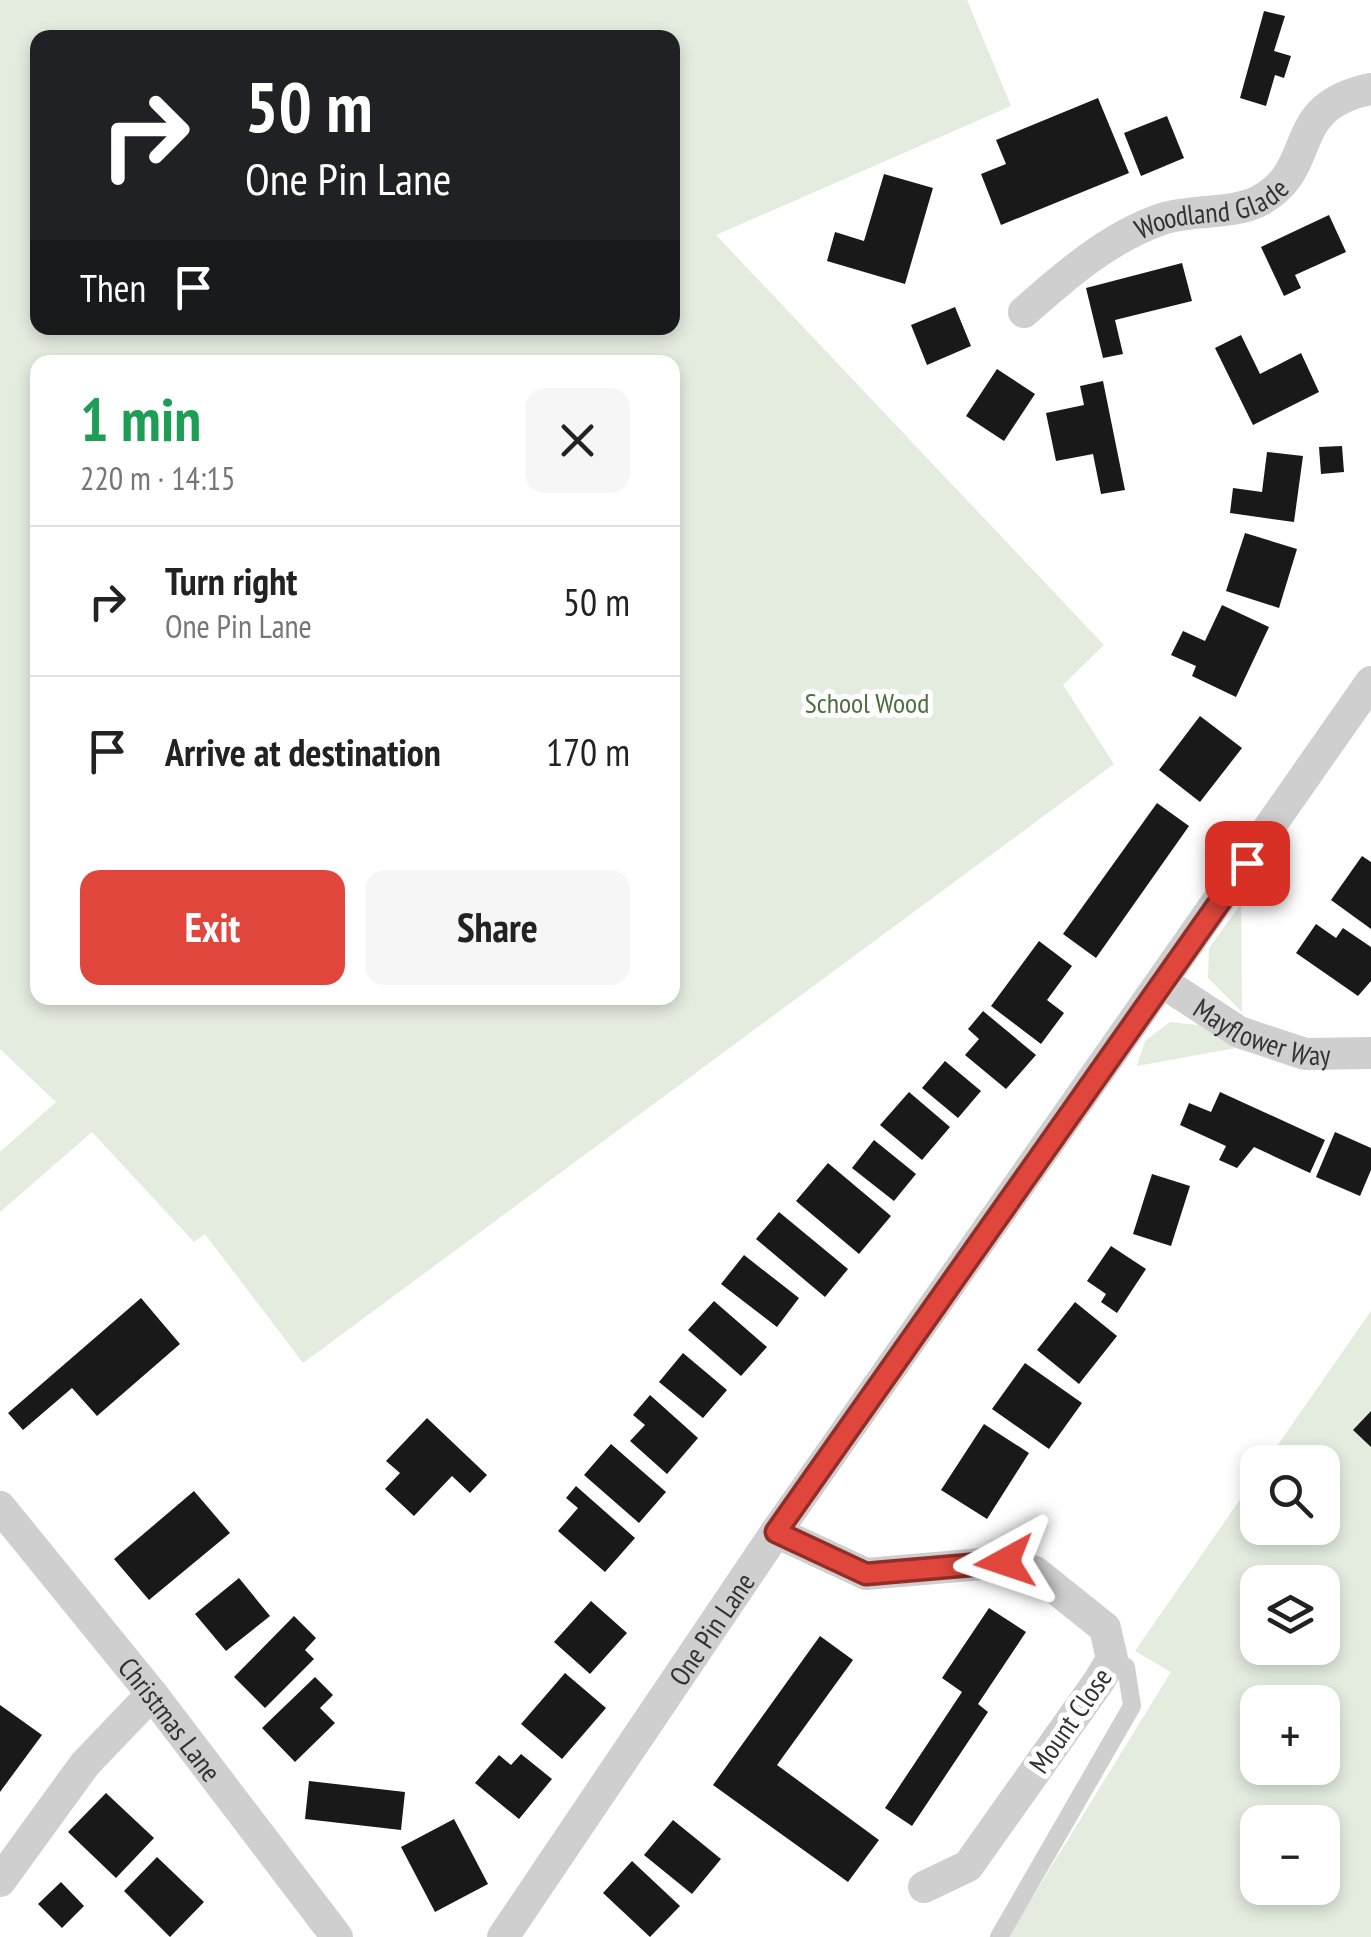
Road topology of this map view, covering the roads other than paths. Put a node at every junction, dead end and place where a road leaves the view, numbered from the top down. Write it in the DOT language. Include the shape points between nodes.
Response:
graph roads {
  1 [pos="1371,89"];
  2 [pos="1024,312"];
  3 [pos="1371,682"];
  4 [pos="1164,983"];
  5 [pos="1371,1054"];
  6 [pos="0,1507"];
  7 [pos="776,1532"];
  8 [pos="1112,1658"];
  9 [pos="152,1694"];
  10 [pos="0,1881"];
  11 [pos="924,1887"];
  12 [pos="337,1937"];
  13 [pos="503,1937"];
  14 [pos="1000,1937"];
  1 -- 2 [label="street, Woodland Glade" via="1339,95 1317,114 1286,179 1258,202 1162,219 1083,260"];
  3 -- 4 [label="street, One Pin Lane"];
  4 -- 5 [label="street, Mayflower Way" via="1239,1032 1306,1054"];
  4 -- 7 [label="street, One Pin Lane"];
  6 -- 9 [label="street, Christmas Lane"];
  7 -- 8 [label="street, Mount Close" via="866,1574 1005,1562 1035,1572 1105,1628"];
  7 -- 13 [label="street, One Pin Lane"];
  8 -- 11 [label="street, Mount Close" via="968,1866"];
  8 -- 14 [label="lane" via="1126,1666 1132,1706"];
  9 -- 10 [label="street" via="86,1764"];
  9 -- 12 [label="street, Christmas Lane"];
}
